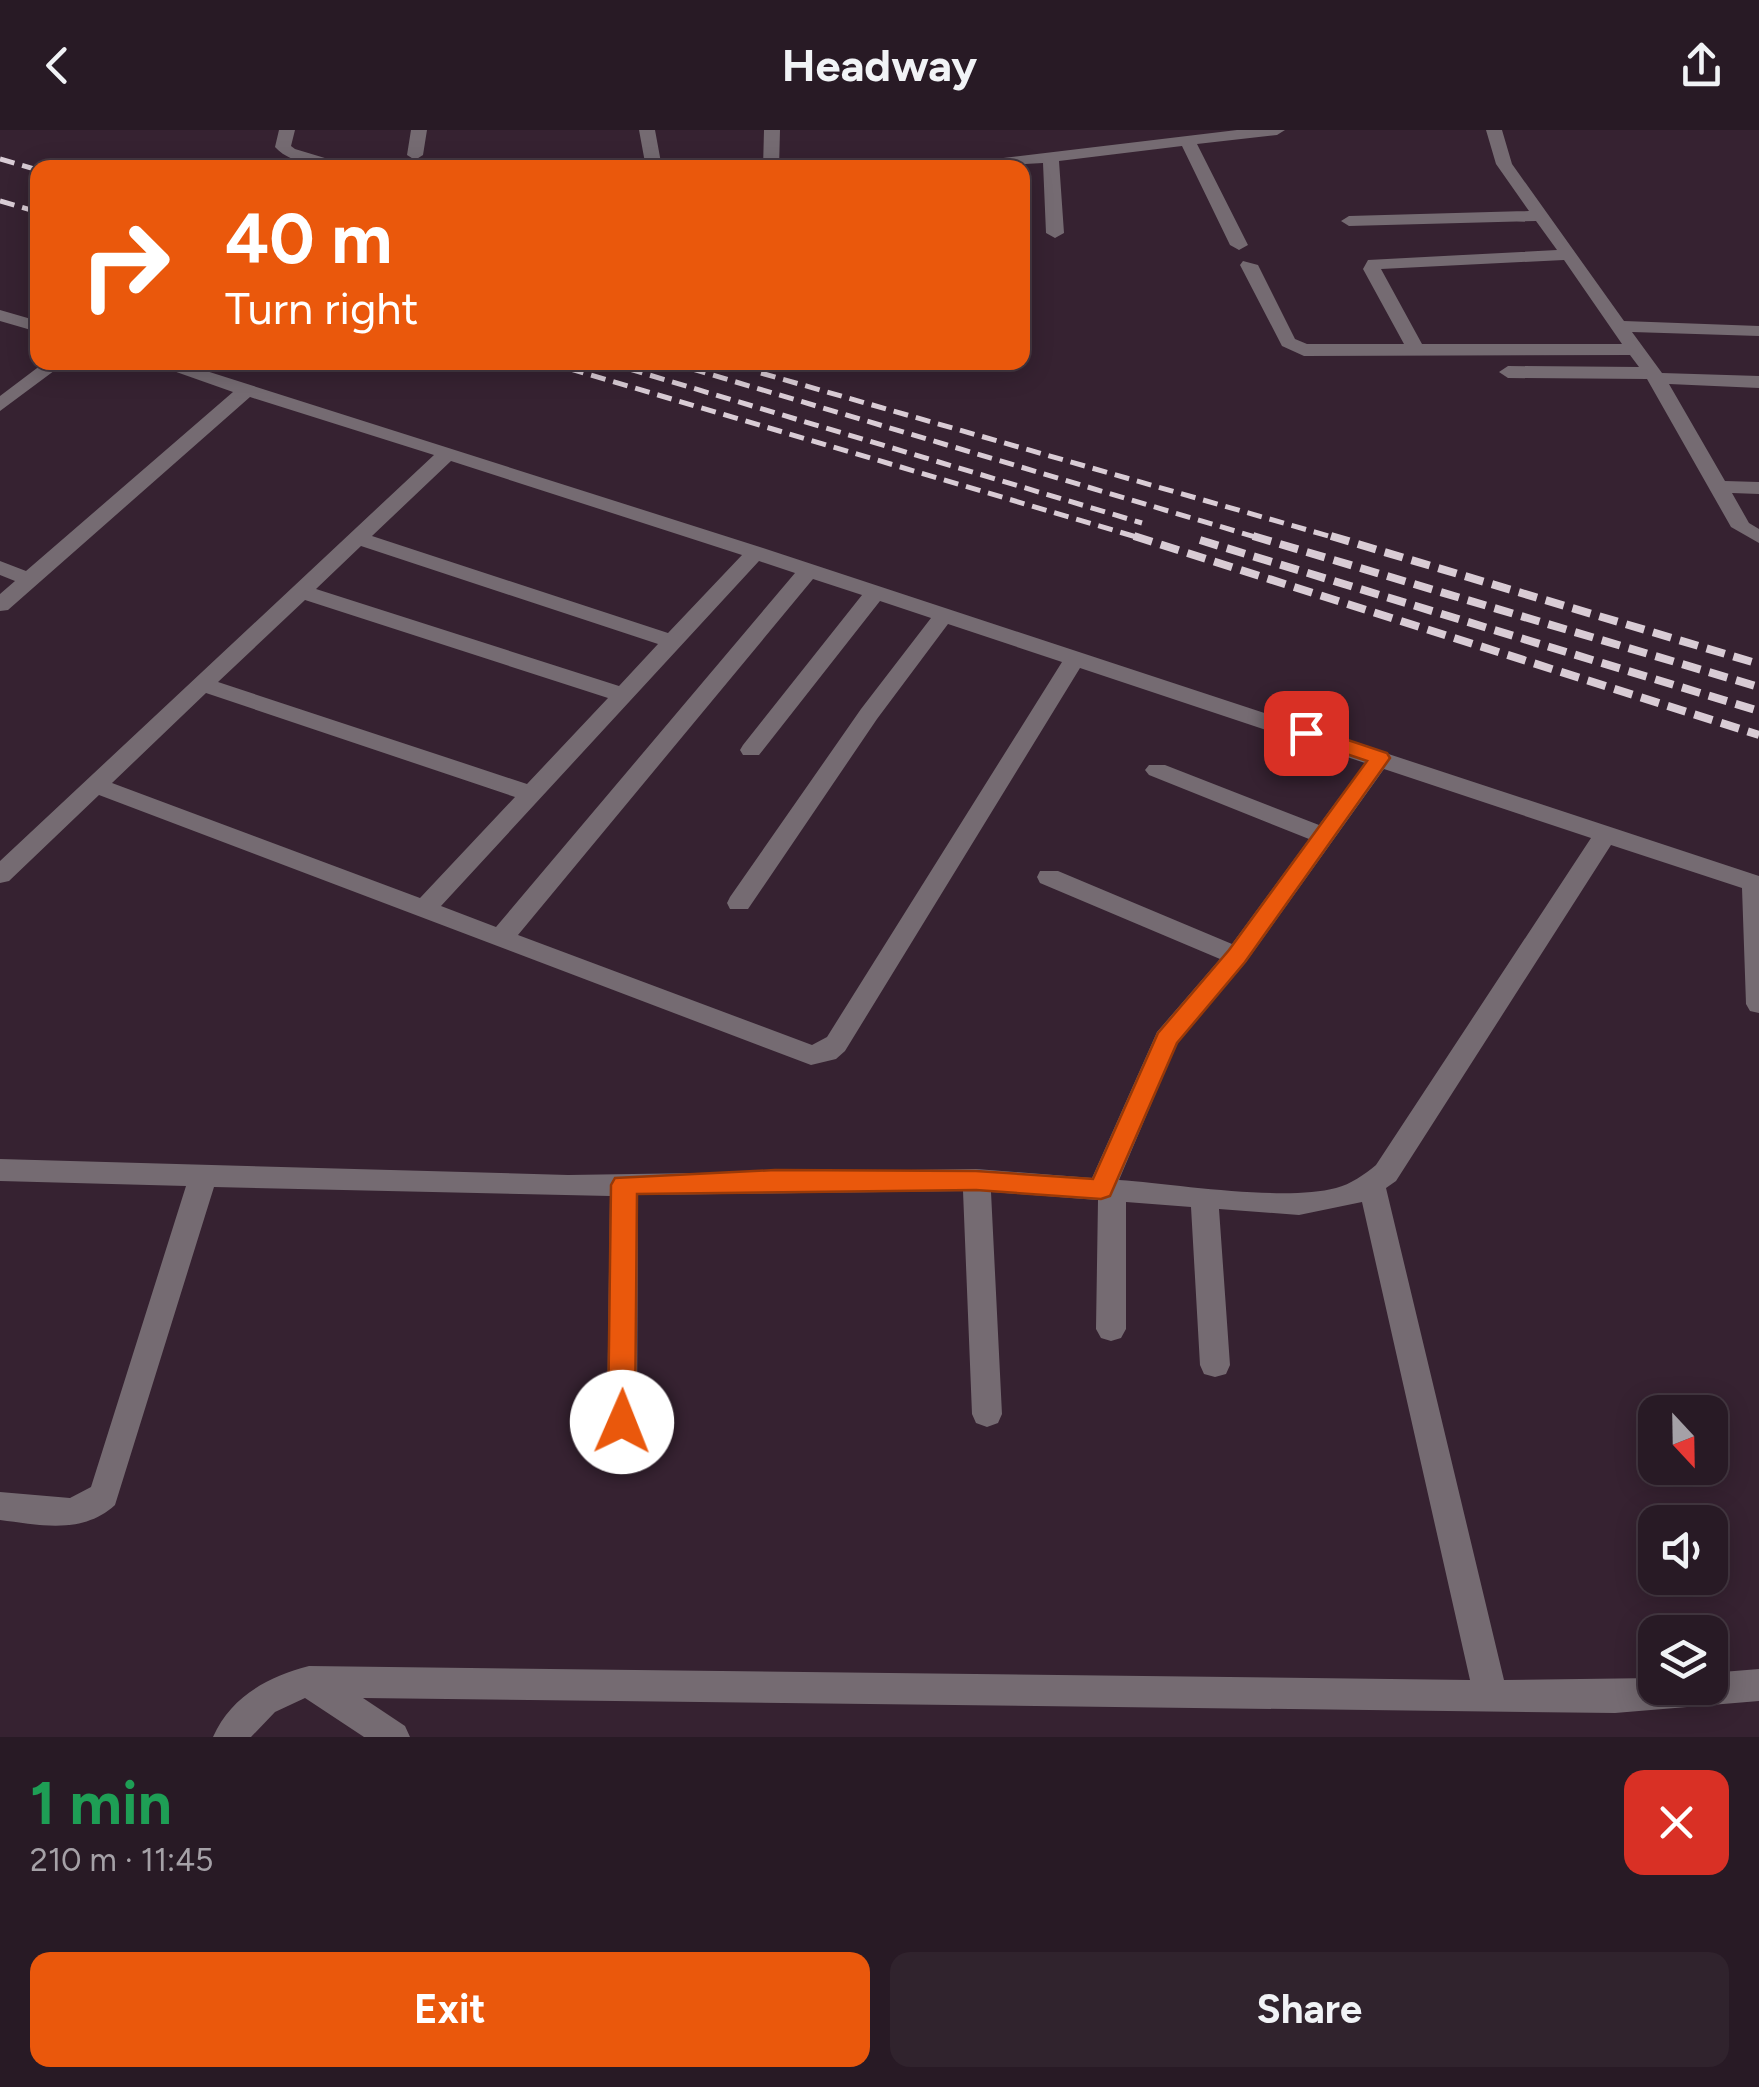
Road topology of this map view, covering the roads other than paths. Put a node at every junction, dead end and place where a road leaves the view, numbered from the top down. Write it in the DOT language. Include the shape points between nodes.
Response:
graph roads {
  1 [pos="287,130"];
  2 [pos="419,130"];
  3 [pos="647,130"];
  4 [pos="772,130"];
  5 [pos="1276,130"];
  6 [pos="1494,130"];
  7 [pos="1186,139"];
  8 [pos="415,155"];
  9 [pos="1051,156"];
  10 [pos="320,160"];
  11 [pos="653,160"];
  12 [pos="771,160"];
  13 [pos="1021,160"];
  14 [pos="1541,216"];
  15 [pos="1349,222"];
  16 [pos="1055,233"];
  17 [pos="1239,244"];
  18 [pos="1568,254"];
  19 [pos="1250,265"];
  20 [pos="0,316"];
  21 [pos="30,325"];
  22 [pos="1620,326"];
  23 [pos="1759,331"];
  24 [pos="1416,350"];
  25 [pos="1636,350"];
  26 [pos="47,370"];
  27 [pos="183,370"];
  28 [pos="1508,372"];
  29 [pos="1654,376"];
  30 [pos="1759,382"];
  31 [pos="247,390"];
  32 [pos="0,406"];
  33 [pos="448,453"];
  34 [pos="1717,487"];
  35 [pos="1759,488"];
  36 [pos="1759,537"];
  37 [pos="358,538"];
  38 [pos="756,552"];
  39 [pos="0,567"];
  40 [pos="809,570"];
  41 [pos="29,580"];
  42 [pos="302,592"];
  43 [pos="876,592"];
  44 [pos="0,605"];
  45 [pos="945,614"];
  46 [pos="673,642"];
  47 [pos="1076,657"];
  48 [pos="204,685"];
  49 [pos="623,695"];
  50 [pos="752,750"];
  51 [pos="1380,758"];
  52 [pos="1157,770"];
  53 [pos="98,786"];
  54 [pos="531,794"];
  55 [pos="1606,834"];
  56 [pos="1324,836"];
  57 [pos="0,875"];
  58 [pos="1049,876"];
  59 [pos="1757,884"];
  60 [pos="738,903"];
  61 [pos="423,910"];
  62 [pos="500,939"];
  63 [pos="1237,956"];
  64 [pos="1759,1004"];
  65 [pos="0,1170"];
  66 [pos="203,1178"];
  67 [pos="976,1180"];
  68 [pos="624,1185"];
  69 [pos="1372,1186"];
  70 [pos="1106,1190"];
  71 [pos="1204,1196"];
  72 [pos="1111,1329"];
  73 [pos="1215,1365"];
  74 [pos="987,1414"];
  75 [pos="622,1422"];
  76 [pos="0,1506"];
  77 [pos="309,1682"];
  78 [pos="1759,1685"];
  79 [pos="1490,1693"];
  80 [pos="230,1737"];
  81 [pos="393,1737"];
  1 -- 10 [label="street" via="282,147"];
  2 -- 8 [label="street"];
  3 -- 11 [label="street"];
  4 -- 12 [label="street"];
  5 -- 7 [label="street"];
  6 -- 14 [label="street" via="1504,164"];
  7 -- 9 [label="street"];
  7 -- 17 [label="street"];
  9 -- 13 [label="street"];
  9 -- 16 [label="street"];
  14 -- 15 [label="street"];
  14 -- 18 [label="street"];
  18 -- 22 [label="street"];
  18 -- 24 [label="street" via="1374,264"];
  19 -- 24 [label="street" via="1294,347"];
  20 -- 21 [label="street"];
  22 -- 23 [label="street"];
  22 -- 25 [label="street"];
  24 -- 25 [label="street"];
  25 -- 29 [label="street"];
  26 -- 32 [label="street"];
  27 -- 31 [label="street"];
  28 -- 29 [label="street"];
  29 -- 30 [label="street"];
  29 -- 34 [label="street"];
  31 -- 33 [label="street"];
  31 -- 41 [label="street"];
  33 -- 37 [label="street"];
  33 -- 38 [label="street"];
  34 -- 35 [label="street"];
  34 -- 36 [label="street" via="1740,526"];
  37 -- 42 [label="street"];
  37 -- 46 [label="street"];
  38 -- 40 [label="street"];
  38 -- 46 [label="street"];
  39 -- 41 [label="street"];
  40 -- 43 [label="street"];
  40 -- 62 [label="street"];
  41 -- 44 [label="street"];
  42 -- 48 [label="street"];
  42 -- 49 [label="street"];
  43 -- 45 [label="street"];
  43 -- 50 [label="street"];
  45 -- 47 [label="street"];
  45 -- 60 [label="street"];
  46 -- 49 [label="street"];
  47 -- 51 [label="street"];
  47 -- 62 [label="street" via="826,1052 812,1055"];
  48 -- 53 [label="street"];
  48 -- 54 [label="street"];
  49 -- 54 [label="street"];
  51 -- 55 [label="street"];
  51 -- 56 [label="street"];
  52 -- 56 [label="street"];
  53 -- 57 [label="street"];
  53 -- 61 [label="street"];
  54 -- 61 [label="street"];
  55 -- 59 [label="street"];
  55 -- 69 [label="street"];
  56 -- 63 [label="street"];
  58 -- 63 [label="street"];
  59 -- 64 [label="street"];
  61 -- 62 [label="street"];
  63 -- 70 [label="street" via="1157,1055"];
  65 -- 66 [label="street"];
  66 -- 68 [label="street"];
  66 -- 76 [label="street" via="104,1495 94,1507 75,1512"];
  67 -- 68 [label="street"];
  67 -- 70 [label="street"];
  67 -- 74 [label="street"];
  68 -- 75 [label="street"];
  69 -- 71 [label="street" via="1328,1202 1299,1204"];
  69 -- 79 [label="street"];
  70 -- 71 [label="street"];
  70 -- 72 [label="street"];
  71 -- 73 [label="street"];
  77 -- 79 [label="street"];
  77 -- 80 [label="street" via="278,1688"];
  77 -- 81 [label="street"];
  78 -- 79 [label="street" via="1615,1697"];
}
